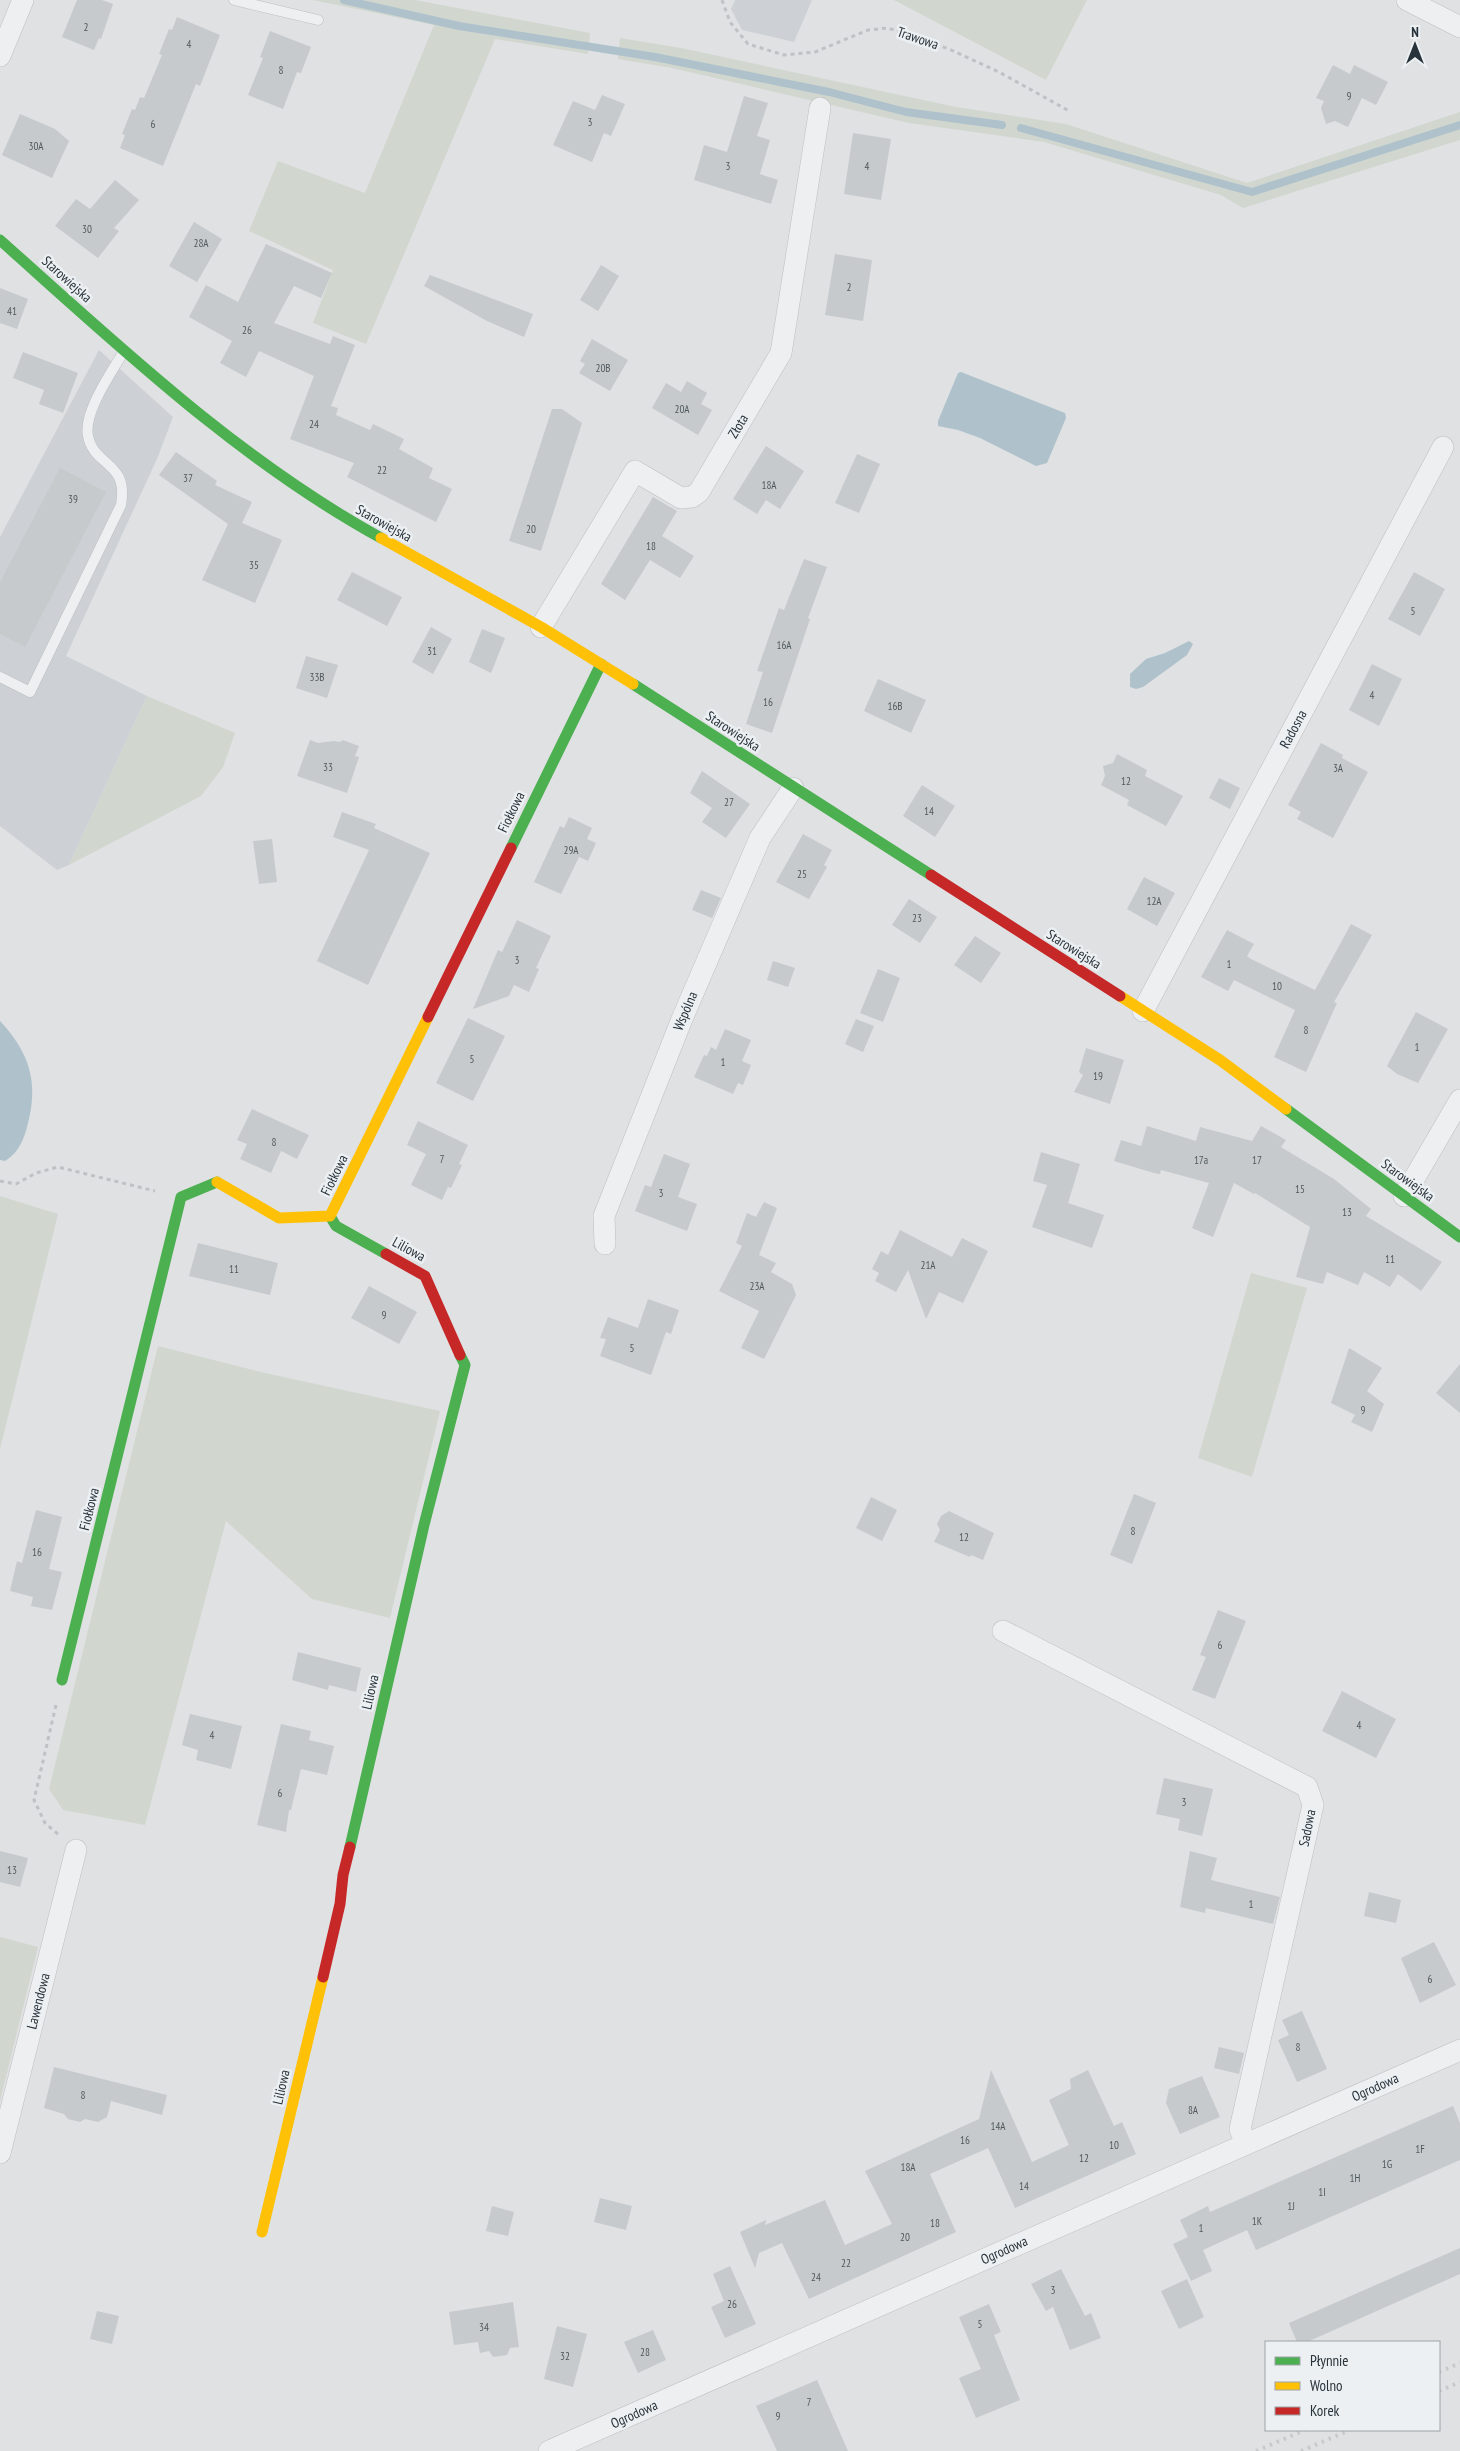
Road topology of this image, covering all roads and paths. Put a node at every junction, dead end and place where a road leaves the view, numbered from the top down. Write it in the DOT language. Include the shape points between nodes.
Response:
graph roads {
  1 [pos="23,0"];
  2 [pos="234,0"];
  3 [pos="722,0"];
  4 [pos="1407,0"];
  5 [pos="318,20"];
  6 [pos="1460,27"];
  7 [pos="0,56"];
  8 [pos="820,108"];
  9 [pos="1071,112"];
  10 [pos="0,240"];
  11 [pos="124,351"];
  12 [pos="1444,447"];
  13 [pos="541,628"];
  14 [pos="601,664"];
  15 [pos="0,677"];
  16 [pos="793,788"];
  17 [pos="1143,1011"];
  18 [pos="1460,1100"];
  19 [pos="0,1181"];
  20 [pos="1404,1196"];
  21 [pos="181,1197"];
  22 [pos="330,1216"];
  23 [pos="1460,1237"];
  24 [pos="605,1244"];
  25 [pos="1003,1631"];
  26 [pos="62,1680"];
  27 [pos="76,1850"];
  28 [pos="1460,2050"];
  29 [pos="1246,2144"];
  30 [pos="0,2152"];
  31 [pos="262,2232"];
  32 [pos="548,2451"];
  1 -- 7 [label="street"];
  2 -- 5 [label="lane"];
  3 -- 9 [label="path, Trawowa" via="730,22 748,44 784,55 815,52 868,30 888,28 949,49 999,72"];
  4 -- 6 [label="street"];
  8 -- 13 [label="street, Złota" via="781,353 699,492 692,497 681,498 636,471"];
  10 -- 11 [label="street, Starowiejska"];
  11 -- 13 [label="street, Starowiejska" via="201,416 332,511"];
  11 -- 15 [label="lane" via="91,410 87,435 94,450 120,476 123,491 120,505 30,692"];
  12 -- 17 [label="street, Radosna"];
  13 -- 14 [label="street, Starowiejska"];
  14 -- 16 [label="street, Starowiejska"];
  14 -- 22 [label="street, Fiołkowa"];
  16 -- 17 [label="street, Starowiejska"];
  16 -- 24 [label="street, Wspólna" via="760,838 682,1019 604,1216"];
  17 -- 20 [label="street, Starowiejska" via="1220,1060"];
  18 -- 20 [label="street"];
  19 -- 21 [label="path" via="16,1184 36,1173 58,1167"];
  20 -- 23 [label="street, Starowiejska"];
  21 -- 22 [label="street, Fiołkowa" via="217,1182 279,1218"];
  21 -- 26 [label="street, Fiołkowa"];
  22 -- 31 [label="street, Liliowa" via="336,1226 425,1276 465,1365 420,1544 343,1875 340,1904"];
  25 -- 29 [label="street, Sadowa" via="1307,1787 1313,1805 1240,2129"];
  26 -- 27 [label="path" via="34,1800 45,1823"];
  27 -- 30 [label="street, Lawendowa"];
  28 -- 29 [label="street, Ogrodowa"];
  29 -- 32 [label="street, Ogrodowa"];
}
